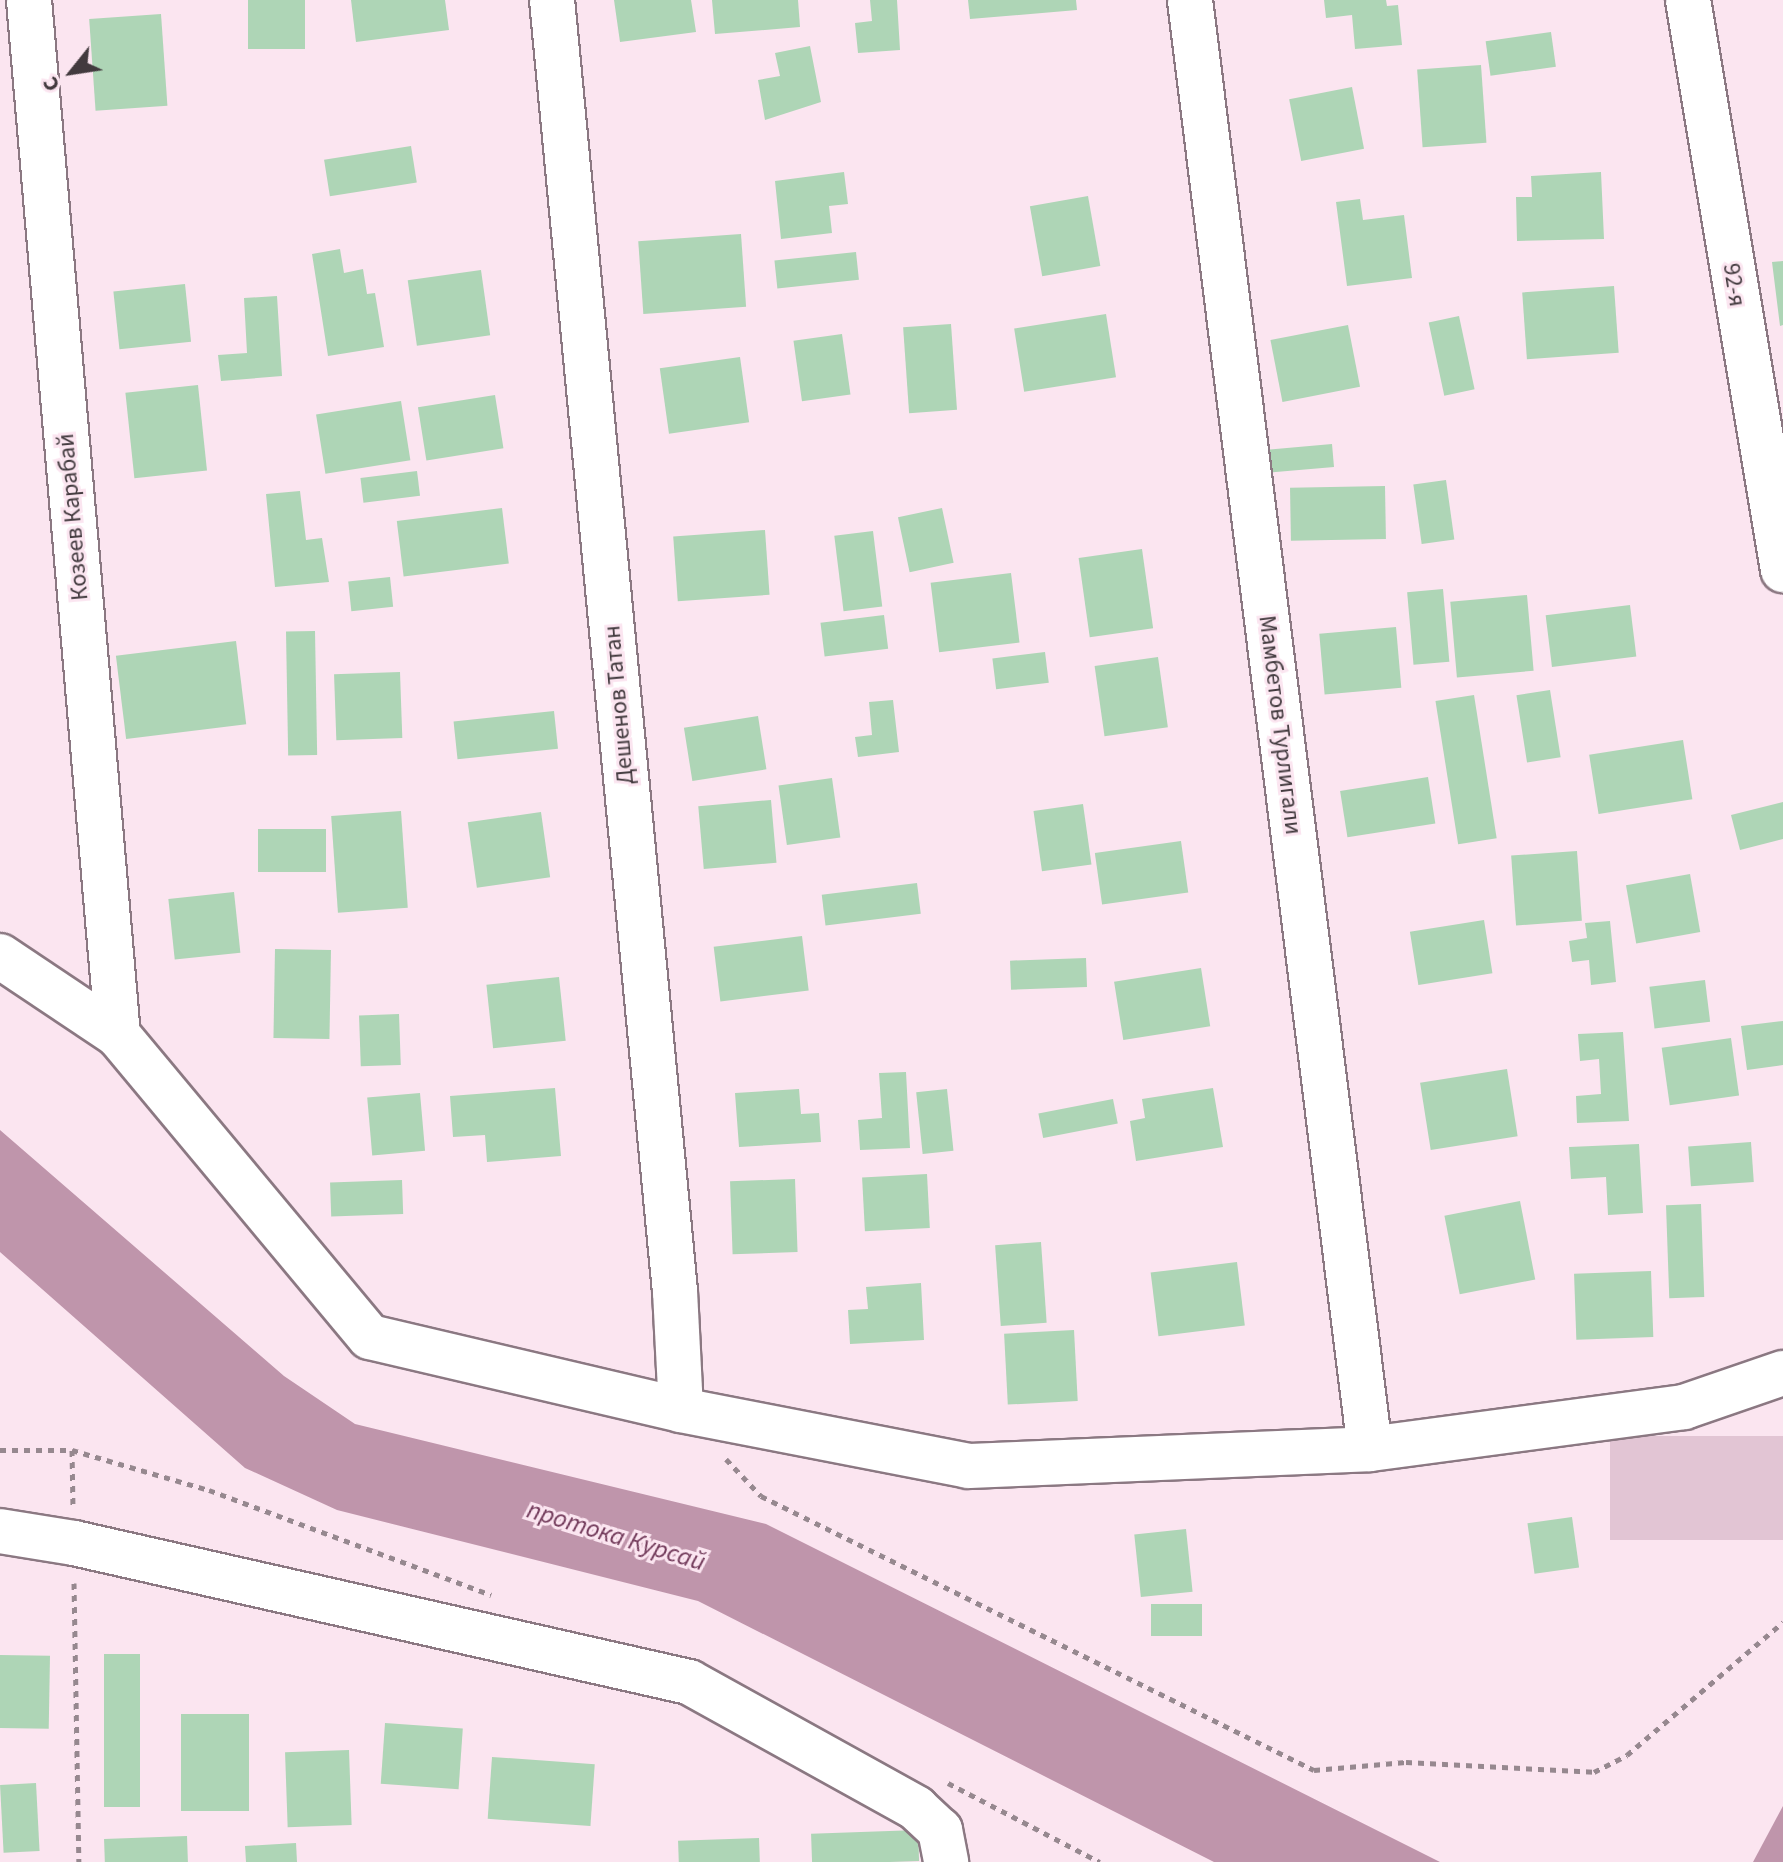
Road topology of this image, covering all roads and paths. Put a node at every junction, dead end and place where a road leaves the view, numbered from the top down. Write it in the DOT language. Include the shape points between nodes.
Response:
graph roads {
  1 [pos="29,0"];
  2 [pos="552,0"];
  3 [pos="1190,0"];
  4 [pos="1688,0"];
  5 [pos="1783,570"];
  6 [pos="0,956"];
  7 [pos="118,1035"];
  8 [pos="1783,1373"];
  9 [pos="681,1410"];
  10 [pos="1370,1449"];
  11 [pos="72,1450"];
  12 [pos="721,1453"];
  13 [pos="0,1531"];
  14 [pos="74,1543"];
  15 [pos="1783,1622"];
  16 [pos="79,1862"];
  17 [pos="946,1862"];
  1 -- 7 [label="street, Козеев Карабай"];
  2 -- 9 [label="street, Дешенов Татан" via="675,1291"];
  3 -- 10 [label="street, Мамбетов Турлигали"];
  4 -- 5 [label="street, 92-я"];
  6 -- 7 [label="street"];
  7 -- 9 [label="street" via="370,1337"];
  8 -- 10 [label="street" via="1684,1407"];
  9 -- 10 [label="street" via="968,1466"];
  11 -- 14 [label="path"];
  12 -- 15 [label="path" via="761,1496 1314,1770 1406,1762 1594,1772 1627,1755"];
  13 -- 14 [label="street"];
  14 -- 16 [label="path"];
  14 -- 17 [label="street" via="689,1682 916,1808 940,1830"];
}
